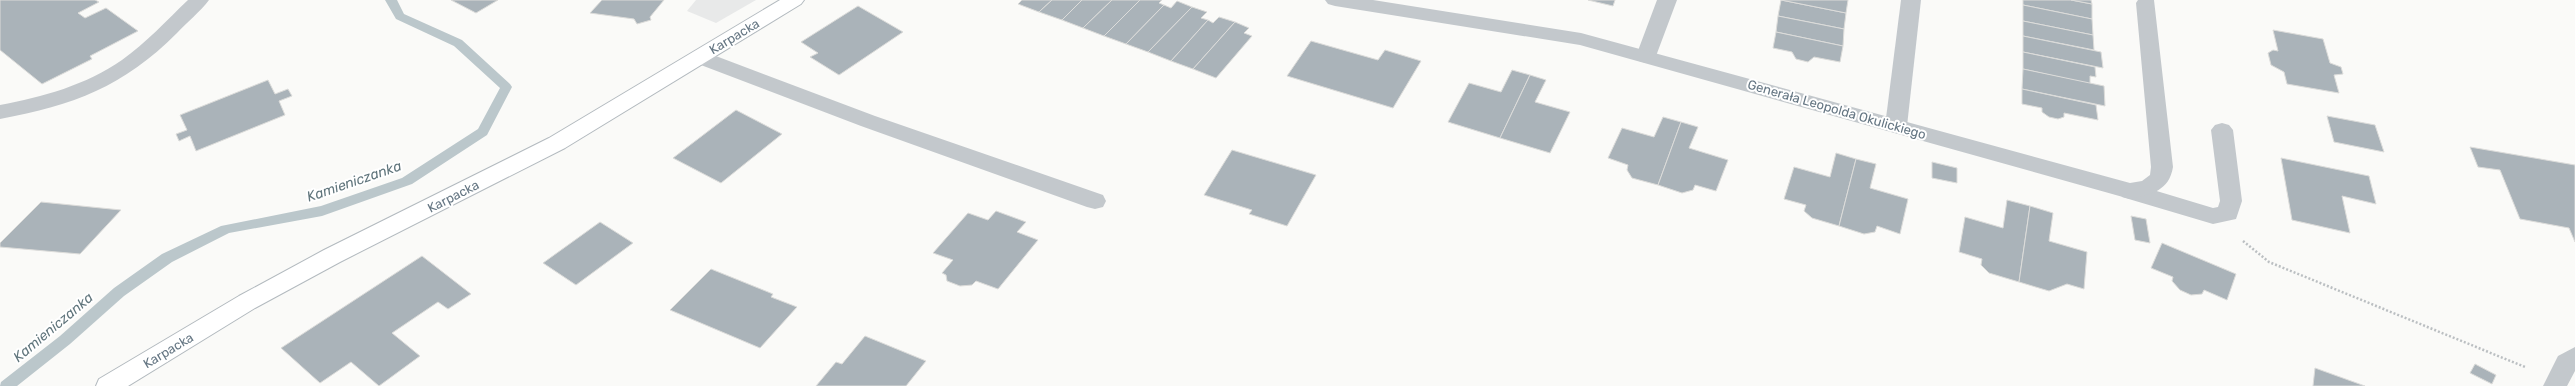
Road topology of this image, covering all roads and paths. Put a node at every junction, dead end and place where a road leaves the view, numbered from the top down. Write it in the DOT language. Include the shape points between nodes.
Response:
graph roads {
  1 [pos="199,0"];
  2 [pos="794,0"];
  3 [pos="1335,0"];
  4 [pos="1668,0"];
  5 [pos="1911,0"];
  6 [pos="2146,3"];
  7 [pos="1646,56"];
  8 [pos="700,57"];
  9 [pos="0,112"];
  10 [pos="1896,126"];
  11 [pos="2222,130"];
  12 [pos="2130,192"];
  13 [pos="1095,201"];
  14 [pos="2212,216"];
  15 [pos="2575,357"];
  16 [pos="2556,383"];
  17 [pos="108,386"];
  1 -- 9 [label="street" via="140,55 115,73 40,105"];
  2 -- 8 [label="street, Karpacka"];
  3 -- 7 [label="street, Generała Leopolda Okulickiego" via="1398,11 1521,26"];
  4 -- 7 [label="street"];
  5 -- 10 [label="street"];
  6 -- 12 [label="street" via="2162,167 2160,178 2149,187"];
  7 -- 10 [label="street, Generała Leopolda Okulickiego"];
  8 -- 13 [label="street" via="868,121"];
  8 -- 17 [label="street, Karpacka" via="557,143 332,256 247,302"];
  10 -- 12 [label="street, Generała Leopolda Okulickiego"];
  11 -- 14 [label="street" via="2231,201 2228,213"];
  12 -- 14 [label="street, Generała Leopolda Okulickiego"];
  14 -- 16 [label="path" via="2269,262"];
  15 -- 16 [label="street" via="2567,363"];
}
